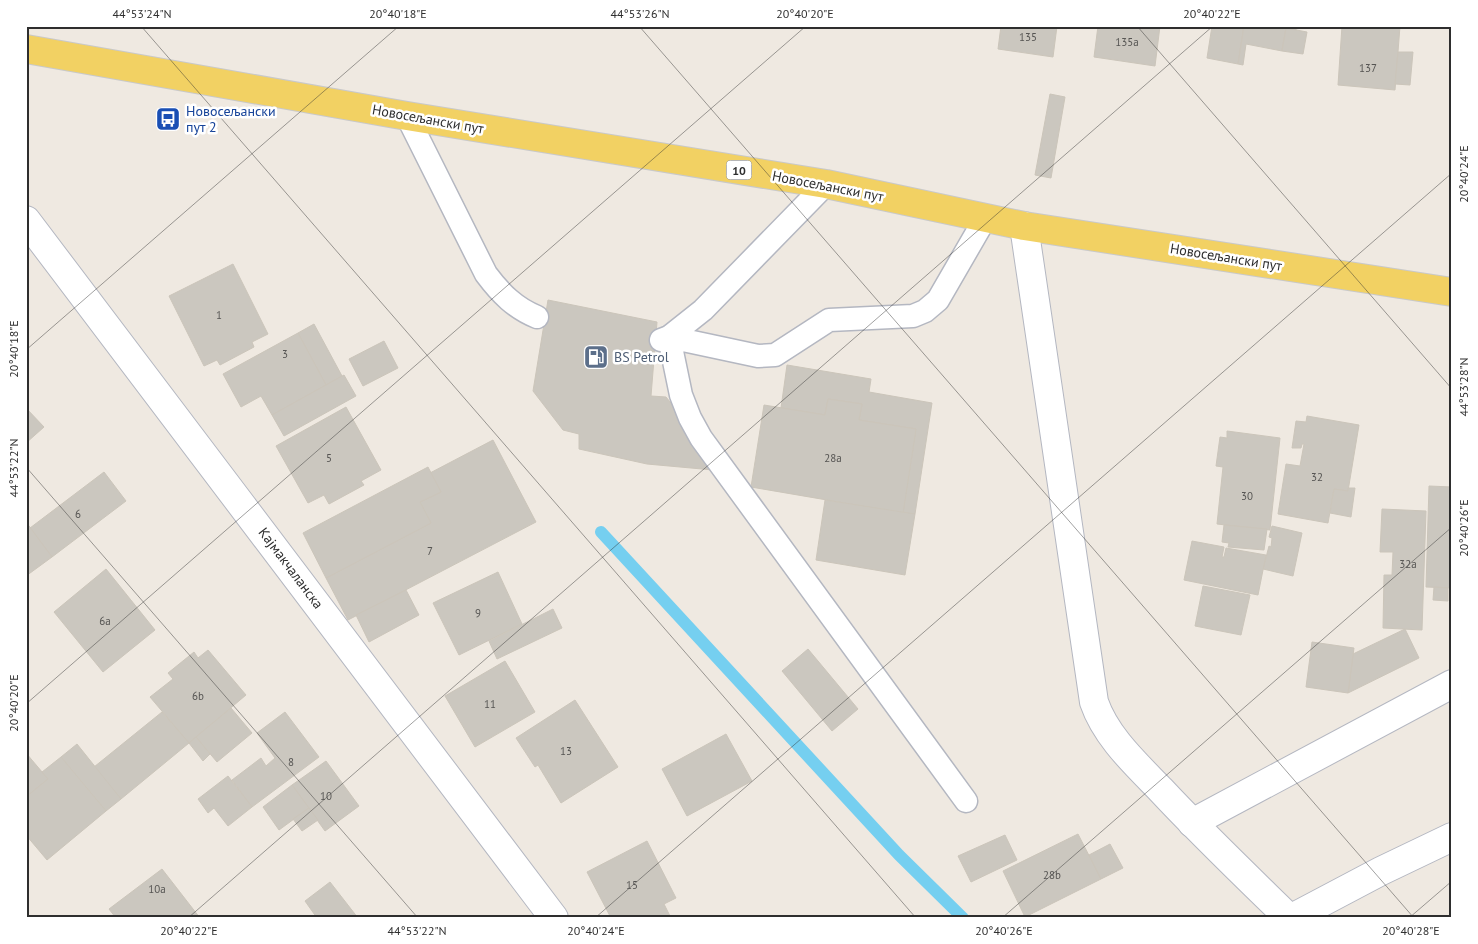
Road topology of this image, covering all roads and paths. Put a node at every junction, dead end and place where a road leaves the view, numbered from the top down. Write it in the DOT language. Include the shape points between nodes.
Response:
graph roads {
  1 [pos="26,49"];
  2 [pos="407,116"];
  3 [pos="826,184"];
  4 [pos="986,218"];
  5 [pos="26,220"];
  6 [pos="1024,226"];
  7 [pos="1452,292"];
  8 [pos="537,317"];
  9 [pos="664,339"];
  10 [pos="1452,684"];
  11 [pos="966,801"];
  12 [pos="1192,823"];
  13 [pos="1452,837"];
  14 [pos="554,918"];
  15 [pos="1290,918"];
  1 -- 2 [label="main road, Новосељански пут / 10"];
  2 -- 3 [label="main road, Новосељански пут / 10"];
  2 -- 8 [label="lane" via="486,274 501,294 522,311"];
  3 -- 4 [label="main road, Новосељански пут / 10"];
  3 -- 9 [label="lane" via="703,310"];
  4 -- 6 [label="main road, Новосељански пут / 10"];
  4 -- 9 [label="lane" via="938,300 913,316 829,320 775,356 758,356"];
  5 -- 14 [label="street, Кајмакчаланска"];
  6 -- 7 [label="main road, Новосељански пут / 10"];
  6 -- 12 [label="street" via="1094,702 1099,717 1126,753"];
  9 -- 11 [label="lane" via="681,395 701,438"];
  10 -- 12 [label="street"];
  12 -- 15 [label="street"];
  13 -- 15 [label="street"];
}
